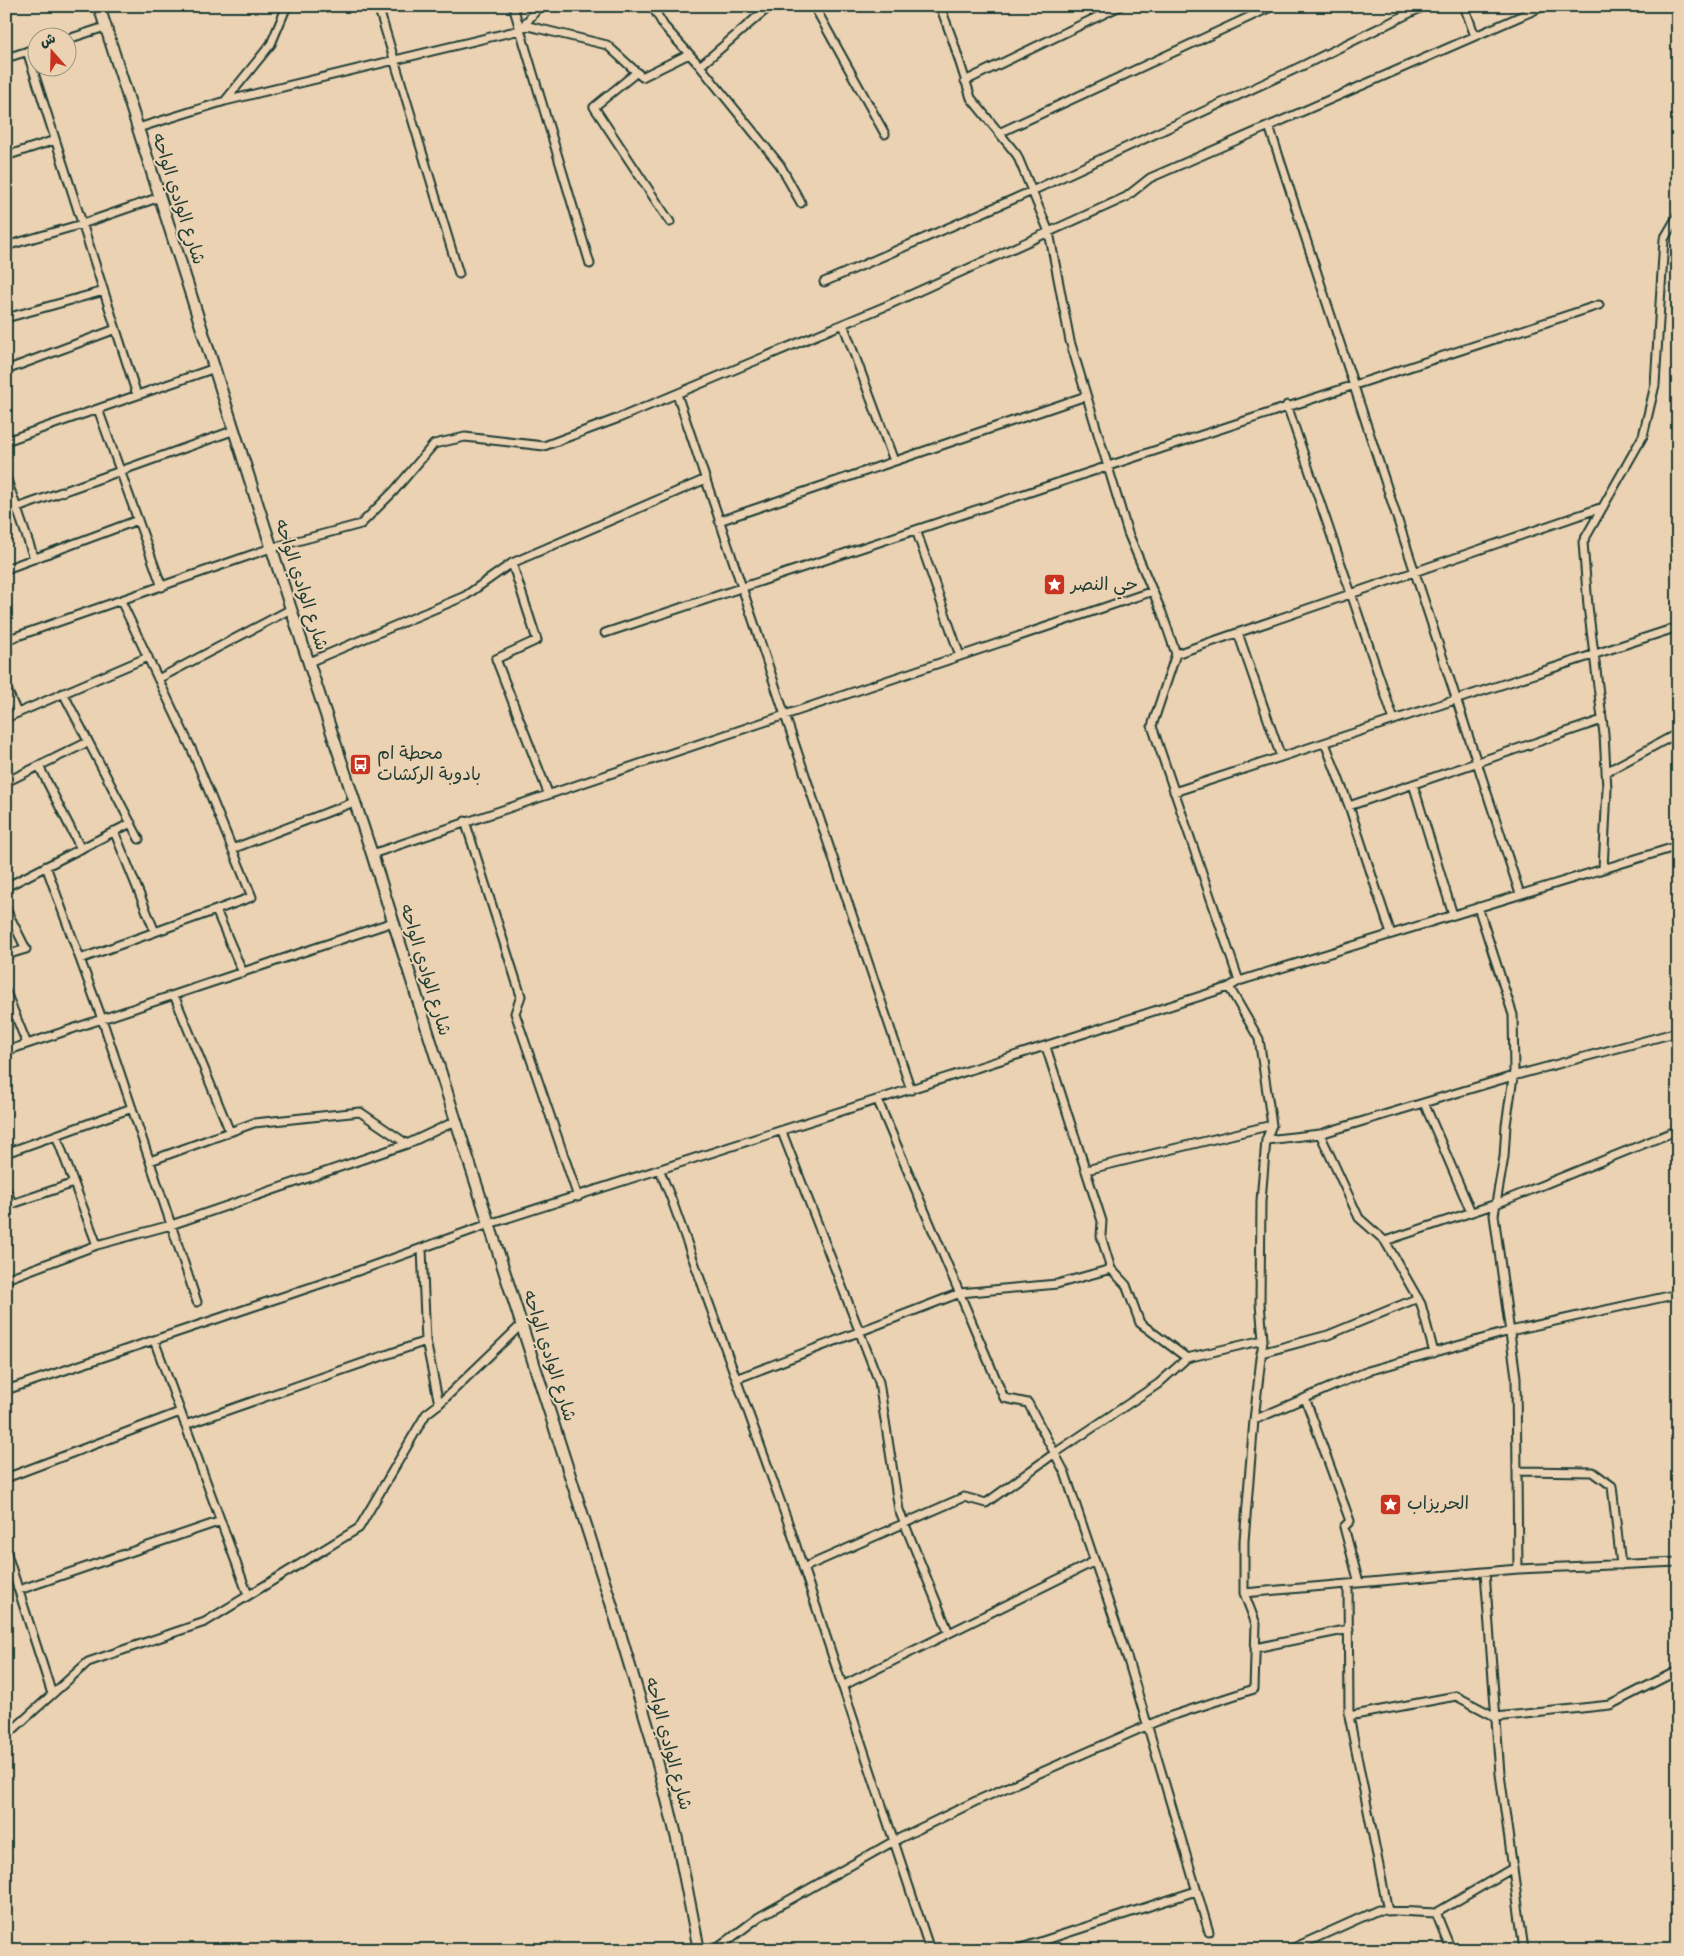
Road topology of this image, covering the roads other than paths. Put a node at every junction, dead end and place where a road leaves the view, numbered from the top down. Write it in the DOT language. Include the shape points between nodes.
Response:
graph roads {
  1 [pos="99,6"];
  2 [pos="287,6"];
  3 [pos="378,6"];
  4 [pos="513,6"];
  5 [pos="540,6"];
  6 [pos="652,6"];
  7 [pos="770,6"];
  8 [pos="814,6"];
  9 [pos="940,6"];
  10 [pos="1120,6"];
  11 [pos="1273,6"];
  12 [pos="1424,6"];
  13 [pos="1464,6"];
  14 [pos="1544,6"];
  15 [pos="105,27"];
  16 [pos="522,27"];
  17 [pos="78,36"];
  18 [pos="1475,36"];
  19 [pos="27,52"];
  20 [pos="689,54"];
  21 [pos="6,58"];
  22 [pos="394,60"];
  23 [pos="700,66"];
  24 [pos="636,72"];
  25 [pos="965,81"];
  26 [pos="226,101"];
  27 [pos="1269,126"];
  28 [pos="138,128"];
  29 [pos="885,134"];
  30 [pos="999,134"];
  31 [pos="55,140"];
  32 [pos="6,156"];
  33 [pos="1032,192"];
  34 [pos="160,197"];
  35 [pos="801,204"];
  36 [pos="1678,215"];
  37 [pos="670,222"];
  38 [pos="82,224"];
  39 [pos="1049,232"];
  40 [pos="6,246"];
  41 [pos="590,264"];
  42 [pos="459,274"];
  43 [pos="824,282"];
  44 [pos="104,291"];
  45 [pos="1598,305"];
  46 [pos="6,318"];
  47 [pos="843,324"];
  48 [pos="116,329"];
  49 [pos="215,368"];
  50 [pos="6,370"];
  51 [pos="1353,384"];
  52 [pos="677,394"];
  53 [pos="137,395"];
  54 [pos="1086,396"];
  55 [pos="1288,405"];
  56 [pos="98,409"];
  57 [pos="235,430"];
  58 [pos="6,441"];
  59 [pos="894,461"];
  60 [pos="1108,467"];
  61 [pos="120,471"];
  62 [pos="6,477"];
  63 [pos="706,480"];
  64 [pos="1603,507"];
  65 [pos="17,508"];
  66 [pos="138,520"];
  67 [pos="719,521"];
  68 [pos="916,530"];
  69 [pos="271,548"];
  70 [pos="34,558"];
  71 [pos="512,563"];
  72 [pos="6,569"];
  73 [pos="1415,572"];
  74 [pos="162,587"];
  75 [pos="742,588"];
  76 [pos="1153,591"];
  77 [pos="1351,594"];
  78 [pos="121,601"];
  79 [pos="291,609"];
  80 [pos="1678,627"];
  81 [pos="1238,632"];
  82 [pos="605,633"];
  83 [pos="6,640"];
  84 [pos="1176,654"];
  85 [pos="960,656"];
  86 [pos="1594,656"];
  87 [pos="148,657"];
  88 [pos="309,662"];
  89 [pos="158,679"];
  90 [pos="6,687"];
  91 [pos="63,693"];
  92 [pos="1457,700"];
  93 [pos="17,713"];
  94 [pos="784,714"];
  95 [pos="6,718"];
  96 [pos="1394,720"];
  97 [pos="1602,720"];
  98 [pos="1678,733"];
  99 [pos="88,742"];
  100 [pos="1325,743"];
  101 [pos="1281,757"];
  102 [pos="1477,762"];
  103 [pos="39,766"];
  104 [pos="1606,772"];
  105 [pos="6,782"];
  106 [pos="1412,784"];
  107 [pos="1174,792"];
  108 [pos="548,793"];
  109 [pos="354,802"];
  110 [pos="1349,806"];
  111 [pos="465,821"];
  112 [pos="130,823"];
  113 [pos="114,831"];
  114 [pos="139,839"];
  115 [pos="1678,846"];
  116 [pos="81,849"];
  117 [pos="232,849"];
  118 [pos="372,854"];
  119 [pos="46,866"];
  120 [pos="1603,869"];
  121 [pos="6,887"];
  122 [pos="1520,894"];
  123 [pos="1478,907"];
  124 [pos="6,909"];
  125 [pos="216,910"];
  126 [pos="1453,915"];
  127 [pos="393,922"];
  128 [pos="155,932"];
  129 [pos="1391,934"];
  130 [pos="6,955"];
  131 [pos="80,959"];
  132 [pos="243,973"];
  133 [pos="1239,981"];
  134 [pos="1229,987"];
  135 [pos="6,992"];
  136 [pos="174,995"];
  137 [pos="102,1019"];
  138 [pos="1678,1032"];
  139 [pos="27,1044"];
  140 [pos="1046,1047"];
  141 [pos="6,1051"];
  142 [pos="1513,1076"];
  143 [pos="911,1090"];
  144 [pos="878,1101"];
  145 [pos="1424,1103"];
  146 [pos="132,1108"];
  147 [pos="456,1121"];
  148 [pos="1272,1125"];
  149 [pos="1678,1130"];
  150 [pos="230,1132"];
  151 [pos="782,1132"];
  152 [pos="1320,1134"];
  153 [pos="56,1135"];
  154 [pos="1266,1140"];
  155 [pos="408,1144"];
  156 [pos="6,1153"];
  157 [pos="150,1161"];
  158 [pos="1086,1170"];
  159 [pos="660,1171"];
  160 [pos="74,1183"];
  161 [pos="6,1188"];
  162 [pos="578,1197"];
  163 [pos="1496,1204"];
  164 [pos="9,1205"];
  165 [pos="1471,1212"];
  166 [pos="489,1224"];
  167 [pos="171,1225"];
  168 [pos="1385,1241"];
  169 [pos="97,1245"];
  170 [pos="422,1249"];
  171 [pos="1111,1269"];
  172 [pos="6,1279"];
  173 [pos="960,1293"];
  174 [pos="1678,1294"];
  175 [pos="1418,1298"];
  176 [pos="197,1302"];
  177 [pos="522,1324"];
  178 [pos="1510,1331"];
  179 [pos="859,1332"];
  180 [pos="154,1340"];
  181 [pos="1263,1340"];
  182 [pos="426,1341"];
  183 [pos="1262,1353"];
  184 [pos="1434,1353"];
  185 [pos="1187,1358"];
  186 [pos="736,1379"];
  187 [pos="6,1390"];
  188 [pos="1305,1398"];
  189 [pos="439,1404"];
  190 [pos="180,1412"];
  191 [pos="1254,1420"];
  192 [pos="185,1425"];
  193 [pos="1054,1453"];
  194 [pos="1517,1471"];
  195 [pos="6,1478"];
  196 [pos="221,1521"];
  197 [pos="904,1523"];
  198 [pos="6,1550"];
  199 [pos="1095,1561"];
  200 [pos="1678,1562"];
  201 [pos="1621,1565"];
  202 [pos="803,1568"];
  203 [pos="1518,1569"];
  204 [pos="9,1571"];
  205 [pos="1485,1572"];
  206 [pos="1359,1583"];
  207 [pos="1348,1584"];
  208 [pos="19,1590"];
  209 [pos="1244,1593"];
  210 [pos="248,1596"];
  211 [pos="1348,1629"];
  212 [pos="949,1633"];
  213 [pos="1255,1648"];
  214 [pos="1678,1674"];
  215 [pos="842,1686"];
  216 [pos="52,1694"];
  217 [pos="1349,1716"];
  218 [pos="1496,1717"];
  219 [pos="1147,1725"];
  220 [pos="6,1736"];
  221 [pos="894,1841"];
  222 [pos="1513,1868"];
  223 [pos="1196,1891"];
  224 [pos="1388,1911"];
  225 [pos="1436,1913"];
  226 [pos="1209,1932"];
  227 [pos="699,1950"];
  228 [pos="715,1950"];
  229 [pos="930,1950"];
  230 [pos="1014,1950"];
  231 [pos="1289,1950"];
  232 [pos="1451,1950"];
  233 [pos="1524,1950"];
  1 -- 15 [label="main road, شارع الوادي الواحه"];
  2 -- 26 [label="street" via="271,44"];
  3 -- 22 [label="street"];
  4 -- 16 [label="street"];
  5 -- 16 [label="street"];
  6 -- 20 [label="street" via="664,26"];
  7 -- 23 [label="street"];
  8 -- 29 [label="street"];
  9 -- 25 [label="street" via="954,40"];
  10 -- 25 [label="street"];
  11 -- 30 [label="street"];
  12 -- 33 [label="street"];
  13 -- 18 [label="street"];
  14 -- 18 [label="street"];
  15 -- 17 [label="street"];
  15 -- 28 [label="main road, شارع الوادي الواحه"];
  16 -- 22 [label="street"];
  16 -- 24 [label="street" via="607,45"];
  16 -- 41 [label="street"];
  18 -- 27 [label="street"];
  19 -- 21 [label="street"];
  19 -- 31 [label="street"];
  20 -- 23 [label="street"];
  20 -- 24 [label="street" via="642,77"];
  22 -- 26 [label="street"];
  22 -- 42 [label="street"];
  23 -- 35 [label="street" via="780,165"];
  24 -- 37 [label="street" via="594,107"];
  25 -- 30 [label="street" via="970,98"];
  26 -- 28 [label="street"];
  27 -- 39 [label="street" via="1150,178 1126,197"];
  27 -- 51 [label="street"];
  28 -- 34 [label="main road, شارع الوادي الواحه"];
  30 -- 33 [label="street" via="1017,156"];
  31 -- 32 [label="street"];
  31 -- 38 [label="street"];
  33 -- 39 [label="street"];
  33 -- 43 [label="street"];
  34 -- 38 [label="street"];
  34 -- 49 [label="main road, شارع الوادي الواحه"];
  36 -- 64 [label="street" via="1664,240 1655,386 1643,436"];
  38 -- 40 [label="street"];
  38 -- 44 [label="street"];
  39 -- 47 [label="street"];
  39 -- 54 [label="street" via="1070,341"];
  44 -- 46 [label="street"];
  44 -- 48 [label="street"];
  45 -- 51 [label="street"];
  47 -- 52 [label="street"];
  47 -- 59 [label="street"];
  48 -- 50 [label="street"];
  48 -- 53 [label="street"];
  49 -- 53 [label="street"];
  49 -- 57 [label="main road, شارع الوادي الواحه"];
  51 -- 55 [label="street"];
  51 -- 73 [label="street"];
  52 -- 63 [label="street"];
  52 -- 69 [label="street" via="544,446 465,437 434,444 361,524"];
  53 -- 56 [label="street"];
  54 -- 59 [label="street"];
  54 -- 60 [label="street"];
  55 -- 60 [label="street"];
  55 -- 77 [label="street"];
  56 -- 58 [label="street"];
  56 -- 61 [label="street"];
  57 -- 61 [label="street"];
  57 -- 69 [label="main road, شارع الوادي الواحه"];
  59 -- 67 [label="street"];
  60 -- 68 [label="street"];
  60 -- 76 [label="street" via="1128,533"];
  61 -- 65 [label="street"];
  61 -- 66 [label="street"];
  62 -- 65 [label="street"];
  63 -- 67 [label="street"];
  63 -- 71 [label="street"];
  64 -- 73 [label="street"];
  64 -- 86 [label="street" via="1583,542"];
  65 -- 70 [label="street"];
  66 -- 70 [label="street"];
  66 -- 74 [label="street"];
  67 -- 75 [label="street"];
  68 -- 75 [label="street"];
  68 -- 85 [label="street"];
  69 -- 74 [label="street"];
  69 -- 79 [label="main road, شارع الوادي الواحه"];
  70 -- 72 [label="street"];
  71 -- 88 [label="street" via="464,596"];
  71 -- 108 [label="street" via="537,640 496,658"];
  73 -- 77 [label="street"];
  73 -- 92 [label="street"];
  74 -- 78 [label="street"];
  75 -- 82 [label="street"];
  75 -- 94 [label="street"];
  76 -- 84 [label="street"];
  76 -- 85 [label="street"];
  77 -- 81 [label="street"];
  77 -- 96 [label="street"];
  78 -- 83 [label="street"];
  78 -- 87 [label="street"];
  79 -- 88 [label="main road, شارع الوادي الواحه"];
  79 -- 89 [label="street"];
  80 -- 86 [label="street"];
  81 -- 84 [label="street"];
  81 -- 101 [label="street"];
  84 -- 107 [label="street" via="1152,726"];
  85 -- 94 [label="street"];
  86 -- 92 [label="street"];
  86 -- 97 [label="street"];
  87 -- 89 [label="street"];
  87 -- 91 [label="street"];
  88 -- 109 [label="main road, شارع الوادي الواحه"];
  89 -- 117 [label="street" via="192,750"];
  90 -- 93 [label="street"];
  91 -- 93 [label="street"];
  91 -- 99 [label="street"];
  92 -- 96 [label="street"];
  92 -- 102 [label="street"];
  93 -- 95 [label="street"];
  94 -- 108 [label="street"];
  94 -- 143 [label="street"];
  96 -- 100 [label="street"];
  97 -- 102 [label="street"];
  97 -- 104 [label="street"];
  98 -- 104 [label="street"];
  99 -- 103 [label="street"];
  99 -- 112 [label="street"];
  100 -- 101 [label="street"];
  100 -- 110 [label="street"];
  101 -- 107 [label="street"];
  102 -- 106 [label="street"];
  102 -- 122 [label="street"];
  103 -- 105 [label="street"];
  103 -- 116 [label="street"];
  104 -- 120 [label="street"];
  106 -- 110 [label="street"];
  106 -- 126 [label="street"];
  107 -- 133 [label="street"];
  108 -- 111 [label="street"];
  109 -- 117 [label="street"];
  109 -- 118 [label="main road, شارع الوادي الواحه"];
  110 -- 129 [label="street"];
  111 -- 118 [label="street"];
  111 -- 162 [label="street" via="521,996 515,1013"];
  112 -- 113 [label="street"];
  112 -- 114 [label="street"];
  113 -- 116 [label="street"];
  113 -- 128 [label="street"];
  115 -- 120 [label="street"];
  116 -- 119 [label="street"];
  117 -- 125 [label="street" via="252,897"];
  118 -- 127 [label="main road, شارع الوادي الواحه"];
  119 -- 121 [label="street"];
  119 -- 131 [label="street"];
  120 -- 122 [label="street"];
  122 -- 123 [label="street"];
  123 -- 126 [label="street"];
  123 -- 142 [label="street" via="1513,1016"];
  124 -- 130 [label="street" via="26,948"];
  125 -- 128 [label="street"];
  125 -- 132 [label="street"];
  126 -- 129 [label="street"];
  127 -- 132 [label="street"];
  127 -- 147 [label="main road, شارع الوادي الواحه"];
  128 -- 131 [label="street"];
  129 -- 133 [label="street"];
  131 -- 137 [label="street"];
  132 -- 136 [label="street"];
  133 -- 134 [label="street"];
  134 -- 140 [label="street"];
  134 -- 148 [label="street" via="1259,1039"];
  135 -- 139 [label="street"];
  136 -- 137 [label="street"];
  136 -- 150 [label="street"];
  137 -- 139 [label="street"];
  137 -- 146 [label="street"];
  138 -- 142 [label="street"];
  139 -- 141 [label="street"];
  140 -- 143 [label="street"];
  140 -- 158 [label="street"];
  142 -- 145 [label="street"];
  142 -- 163 [label="street"];
  143 -- 144 [label="street"];
  144 -- 151 [label="street"];
  144 -- 173 [label="street"];
  145 -- 152 [label="street"];
  145 -- 165 [label="street"];
  146 -- 153 [label="street"];
  146 -- 157 [label="street"];
  147 -- 155 [label="street"];
  147 -- 166 [label="main road, شارع الوادي الواحه"];
  148 -- 154 [label="street"];
  148 -- 158 [label="street"];
  149 -- 163 [label="street"];
  150 -- 155 [label="street" via="254,1123 360,1112"];
  150 -- 157 [label="street"];
  151 -- 159 [label="street"];
  151 -- 179 [label="street"];
  152 -- 154 [label="street"];
  152 -- 168 [label="street" via="1359,1218"];
  153 -- 156 [label="street"];
  153 -- 160 [label="street"];
  154 -- 181 [label="street" via="1260,1202"];
  155 -- 167 [label="street"];
  157 -- 167 [label="street"];
  158 -- 171 [label="street" via="1102,1222 1101,1236"];
  159 -- 162 [label="street"];
  159 -- 186 [label="street"];
  160 -- 164 [label="street"];
  160 -- 169 [label="street"];
  161 -- 164 [label="street"];
  162 -- 166 [label="street"];
  163 -- 165 [label="street"];
  163 -- 178 [label="street" via="1494,1215"];
  165 -- 168 [label="street"];
  166 -- 170 [label="street"];
  166 -- 177 [label="main road, شارع الوادي الواحه"];
  167 -- 169 [label="street"];
  167 -- 176 [label="street"];
  168 -- 175 [label="street"];
  169 -- 172 [label="street"];
  170 -- 180 [label="street"];
  170 -- 182 [label="street"];
  171 -- 173 [label="street" via="1057,1284"];
  171 -- 185 [label="street" via="1126,1285 1140,1322"];
  173 -- 179 [label="street"];
  173 -- 193 [label="street" via="1004,1398 1028,1403"];
  174 -- 178 [label="street"];
  175 -- 183 [label="street" via="1328,1335"];
  175 -- 184 [label="street"];
  177 -- 189 [label="street"];
  177 -- 227 [label="main road, شارع الوادي الواحه" via="650,1733 677,1839"];
  178 -- 184 [label="street"];
  178 -- 194 [label="street" via="1516,1377"];
  179 -- 186 [label="street"];
  179 -- 197 [label="street" via="879,1382 899,1510"];
  180 -- 187 [label="street"];
  180 -- 190 [label="street"];
  181 -- 183 [label="street"];
  181 -- 185 [label="street"];
  182 -- 189 [label="street"];
  182 -- 192 [label="street"];
  183 -- 191 [label="street"];
  184 -- 188 [label="street" via="1368,1372"];
  185 -- 193 [label="street" via="1158,1384"];
  186 -- 202 [label="street"];
  188 -- 191 [label="street"];
  188 -- 206 [label="street" via="1350,1521 1344,1528"];
  189 -- 210 [label="street" via="426,1414 359,1528"];
  190 -- 192 [label="street"];
  190 -- 195 [label="street"];
  191 -- 209 [label="street" via="1244,1540"];
  192 -- 196 [label="street"];
  193 -- 197 [label="street" via="986,1503 964,1497"];
  193 -- 199 [label="street" via="1065,1473"];
  194 -- 201 [label="street" via="1593,1472 1612,1486"];
  194 -- 203 [label="street"];
  196 -- 208 [label="street"];
  196 -- 210 [label="street"];
  197 -- 202 [label="street"];
  197 -- 212 [label="street"];
  198 -- 204 [label="street"];
  199 -- 212 [label="street"];
  199 -- 219 [label="street"];
  200 -- 201 [label="street"];
  201 -- 203 [label="street"];
  202 -- 215 [label="street"];
  203 -- 205 [label="street"];
  204 -- 208 [label="street"];
  205 -- 206 [label="street"];
  205 -- 218 [label="street"];
  206 -- 207 [label="street"];
  207 -- 209 [label="street"];
  207 -- 211 [label="street"];
  208 -- 216 [label="street"];
  209 -- 213 [label="street" via="1256,1624"];
  210 -- 216 [label="street" via="205,1622 88,1662"];
  211 -- 213 [label="street"];
  211 -- 217 [label="street"];
  212 -- 215 [label="street"];
  213 -- 219 [label="street" via="1254,1689"];
  214 -- 218 [label="street" via="1673,1673 1610,1705"];
  215 -- 221 [label="street"];
  216 -- 220 [label="street"];
  217 -- 218 [label="street" via="1456,1696"];
  217 -- 224 [label="street"];
  218 -- 222 [label="street"];
  219 -- 221 [label="street"];
  219 -- 223 [label="street"];
  221 -- 228 [label="street" via="759,1917"];
  221 -- 229 [label="street"];
  222 -- 225 [label="street"];
  222 -- 233 [label="street"];
  223 -- 226 [label="street"];
  223 -- 230 [label="street"];
  224 -- 225 [label="street"];
  224 -- 231 [label="street" via="1378,1910"];
  225 -- 232 [label="street"];
}
